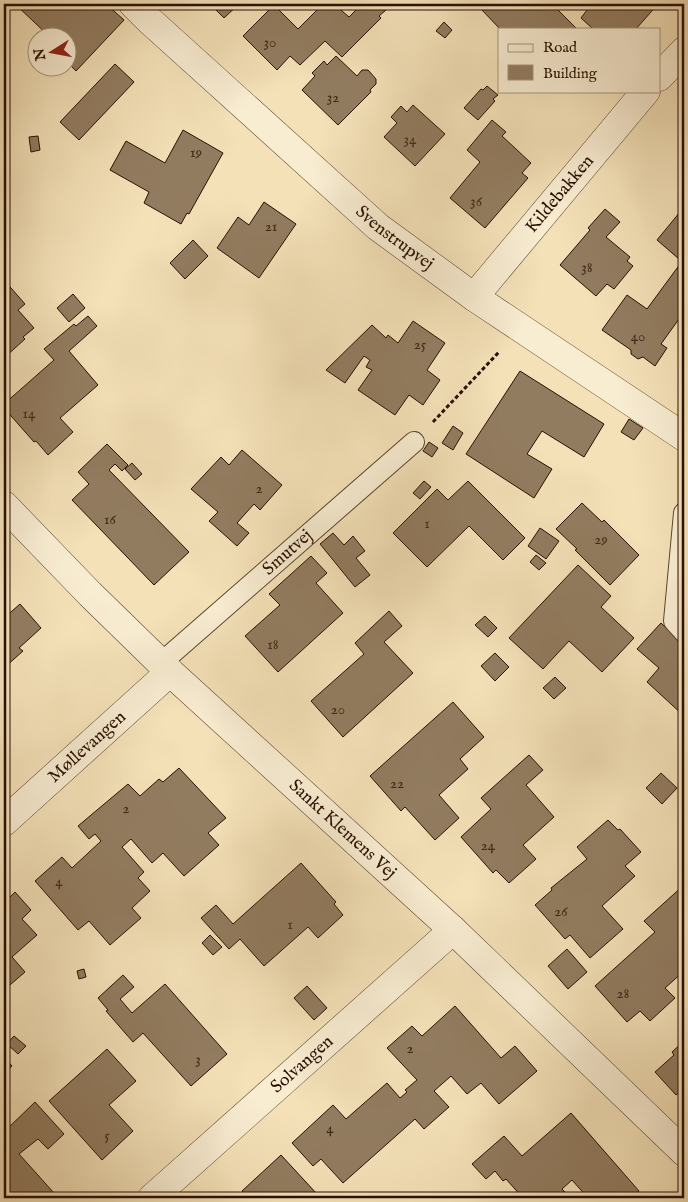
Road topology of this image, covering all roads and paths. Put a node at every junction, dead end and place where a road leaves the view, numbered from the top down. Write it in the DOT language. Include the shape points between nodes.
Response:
graph roads {
  1 [pos="133,4"];
  2 [pos="684,51"];
  3 [pos="660,76"];
  4 [pos="645,92"];
  5 [pos="474,297"];
  6 [pos="522,328"];
  7 [pos="684,437"];
  8 [pos="414,442"];
  9 [pos="4,505"];
  10 [pos="684,513"];
  11 [pos="684,632"];
  12 [pos="166,667"];
  13 [pos="4,822"];
  14 [pos="453,930"];
  15 [pos="684,1152"];
  16 [pos="152,1198"];
  1 -- 5 [label="street, Svenstrupvej" via="378,227"];
  2 -- 3 [label="street"];
  4 -- 5 [label="street, Kildebakken"];
  5 -- 6 [label="street, Svenstrupvej"];
  6 -- 7 [label="street, Svenstrupvej"];
  6 -- 8 [label="path"];
  8 -- 12 [label="lane, Smutvej"];
  9 -- 12 [label="street, Sankt Klemens Vej"];
  10 -- 11 [label="lane" via="674,621"];
  12 -- 13 [label="street, Møllevangen"];
  12 -- 14 [label="street, Sankt Klemens Vej"];
  14 -- 15 [label="street, Sankt Klemens Vej"];
  14 -- 16 [label="street, Solvangen"];
}
